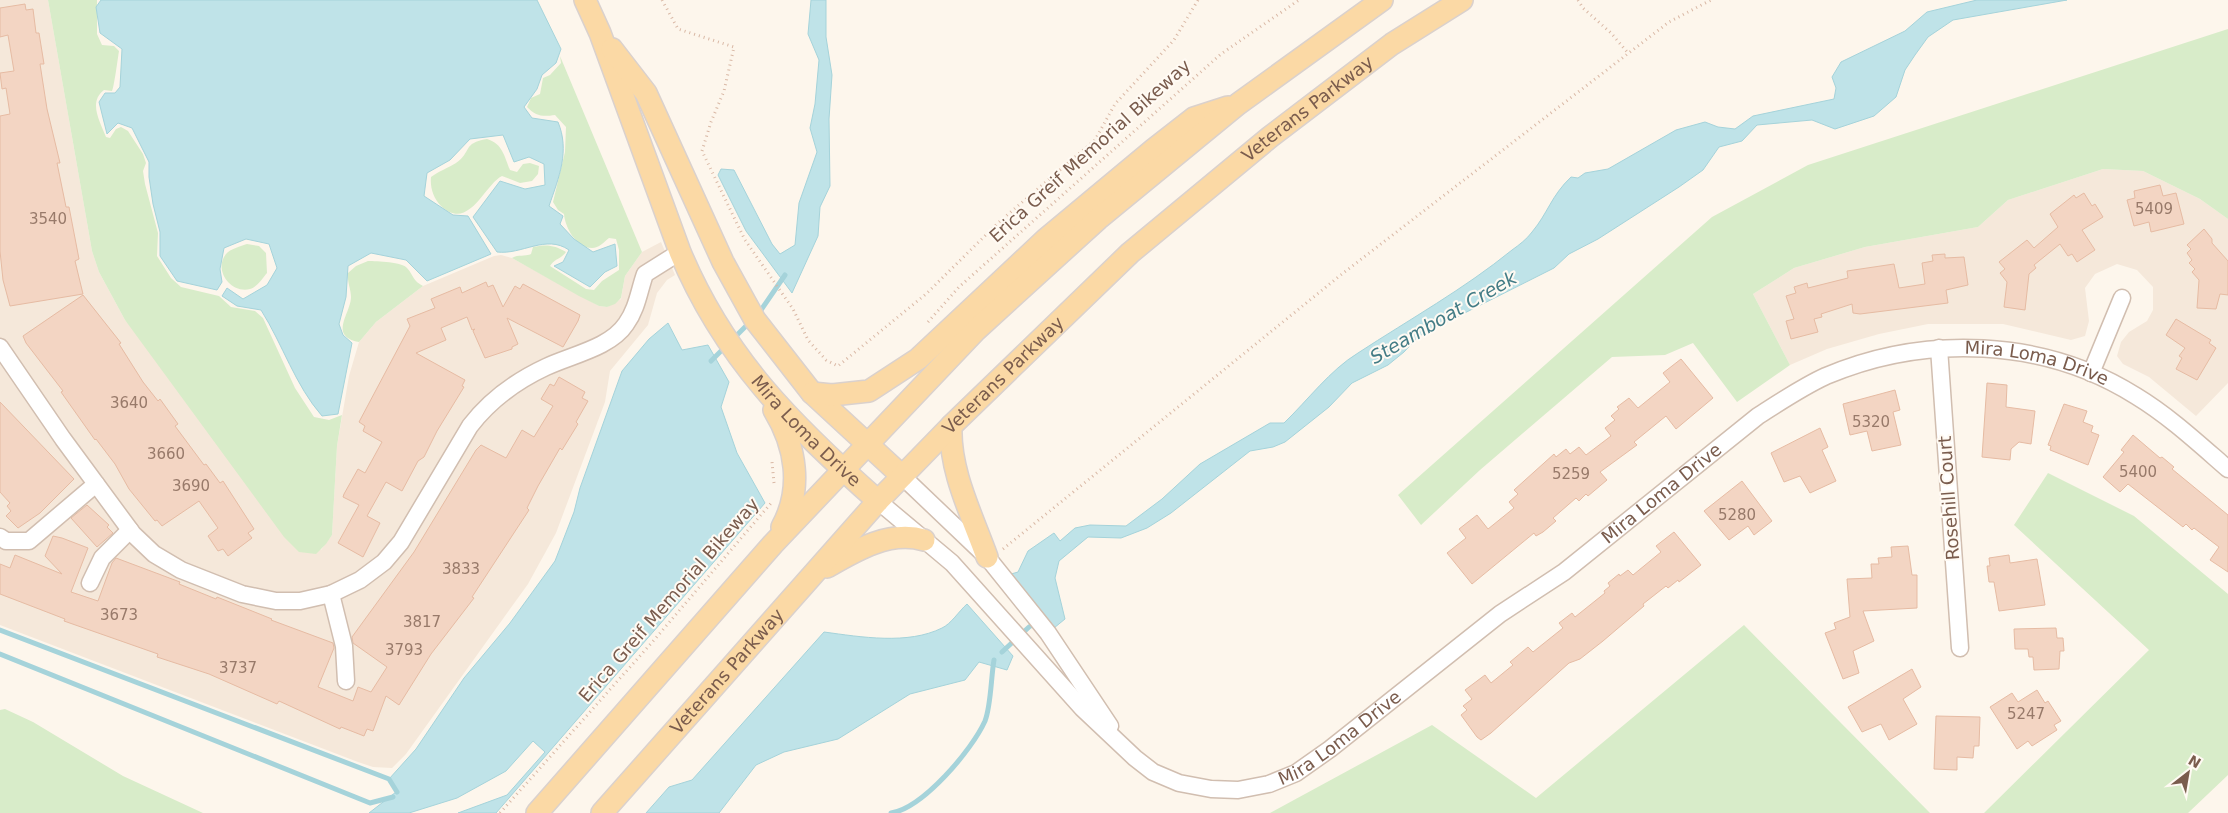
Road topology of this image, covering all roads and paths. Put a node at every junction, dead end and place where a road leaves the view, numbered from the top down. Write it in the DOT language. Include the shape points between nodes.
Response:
graph roads {
  1 [pos="585,0"];
  2 [pos="662,0"];
  3 [pos="1198,0"];
  4 [pos="1299,0"];
  5 [pos="1382,0"];
  6 [pos="1462,0"];
  7 [pos="1578,0"];
  8 [pos="1711,0"];
  9 [pos="600,33"];
  10 [pos="1628,53"];
  11 [pos="1242,102"];
  12 [pos="680,252"];
  13 [pos="2122,298"];
  14 [pos="926,324"];
  15 [pos="0,347"];
  16 [pos="1939,348"];
  17 [pos="5,366"];
  18 [pos="2091,373"];
  19 [pos="761,388"];
  20 [pos="812,393"];
  21 [pos="951,426"];
  22 [pos="868,444"];
  23 [pos="793,458"];
  24 [pos="2228,468"];
  25 [pos="843,470"];
  26 [pos="902,476"];
  27 [pos="96,484"];
  28 [pos="775,488"];
  29 [pos="776,498"];
  30 [pos="878,501"];
  31 [pos="130,530"];
  32 [pos="0,537"];
  33 [pos="924,540"];
  34 [pos="773,544"];
  35 [pos="995,553"];
  36 [pos="814,574"];
  37 [pos="90,583"];
  38 [pos="331,594"];
  39 [pos="1960,648"];
  40 [pos="346,681"];
  41 [pos="1126,751"];
  42 [pos="500,813"];
  43 [pos="537,813"];
  44 [pos="602,813"];
  1 -- 9 [label="main road, Mira Loma Drive"];
  2 -- 3 [label="path" via="678,29 734,47 724,91 702,151 744,240 794,309 808,340 826,360 838,366 926,294 999,222 1095,140 1114,104 1174,40"];
  4 -- 14 [label="path, Erica Greif Memorial Bikeway" via="1220,54 959,286"];
  5 -- 11 [label="main road"];
  6 -- 21 [label="main road, Veterans Parkway" via="1392,44 1270,137 1130,254"];
  7 -- 10 [label="path"];
  8 -- 10 [label="path" via="1669,22"];
  9 -- 12 [label="main road, Mira Loma Drive"];
  9 -- 20 [label="main road, Mira Loma Drive" via="646,93 723,262 754,320"];
  10 -- 35 [label="path" via="1342,274"];
  11 -- 20 [label="main road" via="1194,118 1153,150 1046,239 918,359 869,391 832,395"];
  11 -- 22 [label="main road" via="1098,219 976,330"];
  12 -- 19 [label="main road, Mira Loma Drive" via="717,323"];
  12 -- 38 [label="street" via="645,274 635,309 619,332 538,372 482,410 401,542 384,562 360,580"];
  13 -- 18 [label="street"];
  15 -- 17 [label="street"];
  16 -- 18 [label="street, Mira Loma Drive" via="1990,348 2023,353"];
  16 -- 39 [label="street, Rosehill Court"];
  16 -- 41 [label="street, Mira Loma Drive" via="1864,362 1826,376 1758,416 1564,572 1500,614 1296,773 1261,786 1238,790 1210,789 1153,772"];
  17 -- 27 [label="street"];
  18 -- 24 [label="street, Mira Loma Drive" via="2164,414"];
  19 -- 23 [label="main road" via="782,424"];
  19 -- 25 [label="main road, Mira Loma Drive"];
  20 -- 22 [label="main road, Mira Loma Drive"];
  21 -- 26 [label="main road, Veterans Parkway"];
  21 -- 35 [label="main road" via="950,447 955,468"];
  22 -- 25 [label="main road"];
  22 -- 26 [label="main road, Mira Loma Drive"];
  23 -- 28 [label="path, Erica Greif Memorial Bikeway" via="772,462"];
  23 -- 34 [label="main road" via="796,490 791,511"];
  25 -- 30 [label="main road, Mira Loma Drive"];
  25 -- 34 [label="main road"];
  26 -- 30 [label="main road, Veterans Parkway"];
  26 -- 35 [label="street, Mira Loma Drive"];
  27 -- 31 [label="street"];
  27 -- 32 [label="street" via="29,541 6,542"];
  29 -- 42 [label="path, Erica Greif Memorial Bikeway"];
  30 -- 33 [label="street, Mira Loma Drive"];
  30 -- 36 [label="main road, Veterans Parkway"];
  31 -- 37 [label="street" via="102,558"];
  31 -- 38 [label="street" via="154,554 181,570 242,594 276,601 300,601"];
  33 -- 36 [label="main road" via="902,535 856,550"];
  33 -- 41 [label="street, Mira Loma Drive" via="978,590 1024,645"];
  34 -- 43 [label="main road"];
  35 -- 41 [label="street, Mira Loma Drive" via="1002,576 1048,633"];
  36 -- 44 [label="main road, Veterans Parkway"];
  38 -- 40 [label="street" via="344,646"];
}
